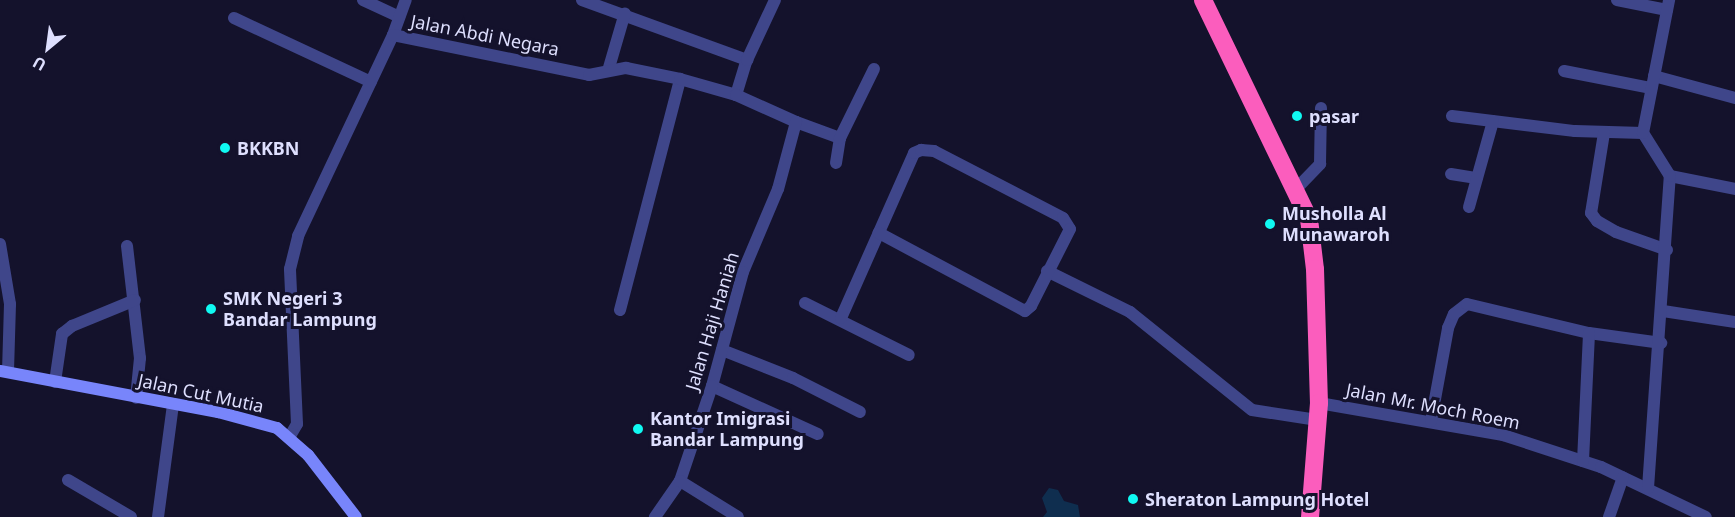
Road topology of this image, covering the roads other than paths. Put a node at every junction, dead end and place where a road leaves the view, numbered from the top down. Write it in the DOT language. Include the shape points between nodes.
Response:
graph roads {
  1 [pos="363,0"];
  2 [pos="406,0"];
  3 [pos="582,0"];
  4 [pos="775,0"];
  5 [pos="1203,0"];
  6 [pos="1617,0"];
  7 [pos="1668,5"];
  8 [pos="625,13"];
  9 [pos="399,17"];
  10 [pos="234,18"];
  11 [pos="393,35"];
  12 [pos="747,60"];
  13 [pos="874,69"];
  14 [pos="608,71"];
  15 [pos="1564,71"];
  16 [pos="680,79"];
  17 [pos="371,82"];
  18 [pos="1652,82"];
  19 [pos="736,95"];
  20 [pos="1735,98"];
  21 [pos="1321,108"];
  22 [pos="1452,116"];
  23 [pos="1493,121"];
  24 [pos="795,126"];
  25 [pos="1604,133"];
  26 [pos="1643,133"];
  27 [pos="840,138"];
  28 [pos="836,163"];
  29 [pos="1451,174"];
  30 [pos="1670,176"];
  31 [pos="1478,178"];
  32 [pos="1296,189"];
  33 [pos="1735,189"];
  34 [pos="1469,207"];
  35 [pos="879,233"];
  36 [pos="0,244"];
  37 [pos="127,246"];
  38 [pos="1667,250"];
  39 [pos="2,262"];
  40 [pos="1047,271"];
  41 [pos="135,300"];
  42 [pos="805,303"];
  43 [pos="620,310"];
  44 [pos="1663,310"];
  45 [pos="841,318"];
  46 [pos="1735,322"];
  47 [pos="1589,333"];
  48 [pos="1661,343"];
  49 [pos="722,350"];
  50 [pos="909,355"];
  51 [pos="4,371"];
  52 [pos="55,382"];
  53 [pos="712,386"];
  54 [pos="136,398"];
  55 [pos="173,404"];
  56 [pos="1318,411"];
  57 [pos="860,412"];
  58 [pos="1431,421"];
  59 [pos="818,434"];
  60 [pos="290,436"];
  61 [pos="1583,461"];
  62 [pos="1623,477"];
  63 [pos="68,480"];
  64 [pos="680,481"];
  65 [pos="1648,488"];
  66 [pos="112,512"];
  67 [pos="131,517"];
  68 [pos="158,517"];
  69 [pos="356,517"];
  70 [pos="655,517"];
  71 [pos="738,517"];
  72 [pos="1310,517"];
  73 [pos="1609,517"];
  74 [pos="1706,517"];
  1 -- 9 [label="street"];
  2 -- 9 [label="street"];
  3 -- 8 [label="street"];
  4 -- 12 [label="street"];
  5 -- 32 [label="highway"];
  6 -- 7 [label="street"];
  7 -- 18 [label="street"];
  8 -- 12 [label="street"];
  8 -- 14 [label="street"];
  9 -- 11 [label="street"];
  10 -- 17 [label="street"];
  11 -- 14 [label="street, Jalan Abdi Negara" via="589,75"];
  11 -- 17 [label="street, Jalan Abdi Negara"];
  12 -- 19 [label="street"];
  13 -- 27 [label="street"];
  14 -- 16 [label="street, Jalan Abdi Negara" via="626,68"];
  15 -- 18 [label="street"];
  16 -- 19 [label="street, Jalan Abdi Negara"];
  16 -- 43 [label="street"];
  17 -- 60 [label="street, Jalan Abdi Negara" via="298,236 293,258 297,423"];
  18 -- 20 [label="street"];
  18 -- 26 [label="street"];
  19 -- 24 [label="street, Jalan Abdi Negara"];
  21 -- 32 [label="street" via="1320,164"];
  22 -- 23 [label="street"];
  23 -- 25 [label="street"];
  23 -- 31 [label="street"];
  24 -- 27 [label="street, Jalan Abdi Negara"];
  24 -- 49 [label="street, Jalan Haji Haniah" via="778,189 743,272"];
  25 -- 26 [label="street"];
  25 -- 38 [label="street" via="1591,213 1597,221 1638,243"];
  26 -- 30 [label="street"];
  27 -- 28 [label="street"];
  29 -- 31 [label="street"];
  30 -- 33 [label="street"];
  30 -- 38 [label="street"];
  31 -- 34 [label="street"];
  32 -- 56 [label="highway" via="1309,219 1314,251"];
  35 -- 40 [label="street" via="1021,310 1031,306"];
  35 -- 40 [label="street" via="914,153 934,151 1063,218 1070,229"];
  35 -- 45 [label="street"];
  36 -- 39 [label="street"];
  37 -- 41 [label="street"];
  38 -- 44 [label="street"];
  39 -- 51 [label="street" via="10,304"];
  40 -- 56 [label="street, Jalan Mr. Moch Roem" via="1136,316 1252,410"];
  41 -- 52 [label="street" via="72,326 62,334"];
  41 -- 54 [label="street" via="140,358"];
  42 -- 45 [label="street"];
  44 -- 46 [label="street"];
  44 -- 48 [label="street"];
  45 -- 50 [label="street"];
  47 -- 48 [label="street"];
  47 -- 58 [label="street" via="1467,304 1454,314 1448,328"];
  47 -- 61 [label="street"];
  48 -- 65 [label="street"];
  49 -- 53 [label="street, Jalan Haji Haniah"];
  49 -- 57 [label="street" via="793,378"];
  51 -- 52 [label="main road, Jalan Cut Mutia"];
  52 -- 54 [label="main road, Jalan Cut Mutia"];
  53 -- 59 [label="street"];
  53 -- 64 [label="street, Jalan Haji Haniah"];
  54 -- 55 [label="main road, Jalan Cut Mutia"];
  55 -- 60 [label="main road, Jalan Cut Mutia" via="277,428"];
  55 -- 68 [label="street"];
  56 -- 58 [label="street, Jalan Mr. Moch Roem"];
  56 -- 72 [label="highway"];
  58 -- 61 [label="street, Jalan Mr. Moch Roem" via="1503,435"];
  60 -- 69 [label="main road, Jalan Cut Mutia"];
  61 -- 62 [label="street, Jalan Mr. Moch Roem"];
  62 -- 65 [label="street, Jalan Mr. Moch Roem"];
  62 -- 73 [label="street"];
  63 -- 66 [label="street"];
  64 -- 70 [label="street, Jalan Haji Haniah"];
  64 -- 71 [label="street"];
  65 -- 74 [label="street, Jalan Mr. Moch Roem"];
  66 -- 67 [label="street"];
}
